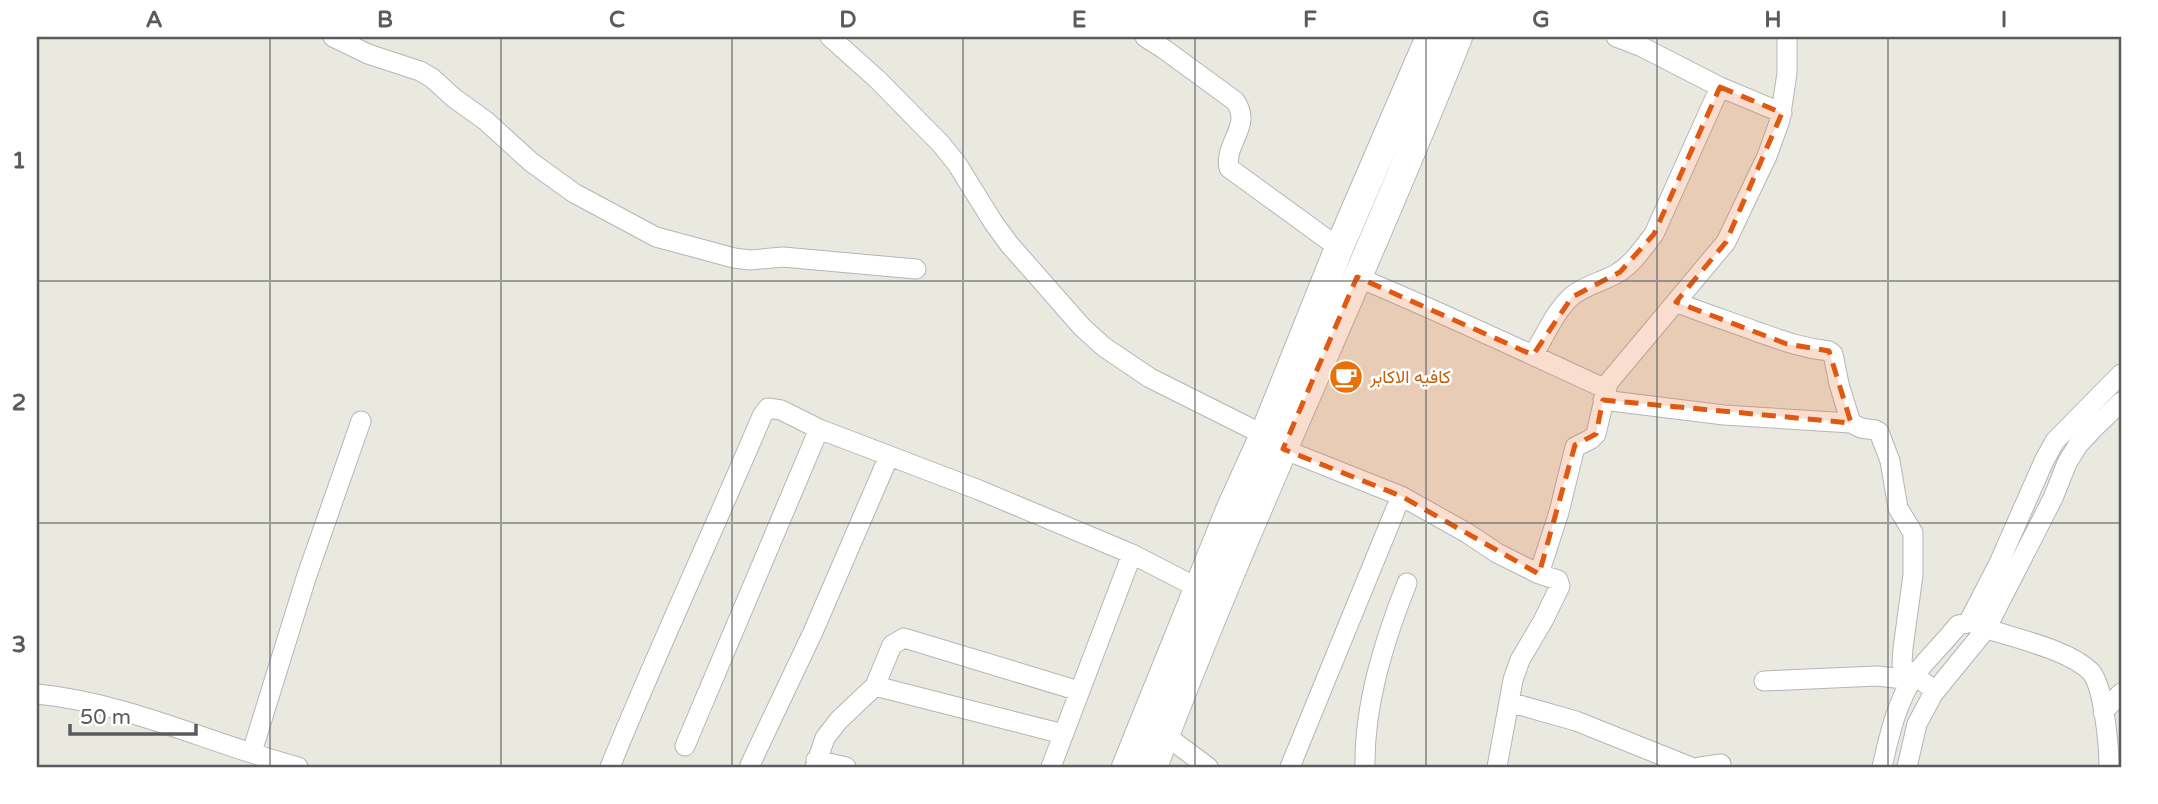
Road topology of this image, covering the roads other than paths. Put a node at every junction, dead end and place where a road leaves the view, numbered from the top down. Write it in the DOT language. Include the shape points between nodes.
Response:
graph roads {
  1 [pos="333,37"];
  2 [pos="830,37"];
  3 [pos="1144,37"];
  4 [pos="1430,37"];
  5 [pos="1458,37"];
  6 [pos="1616,37"];
  7 [pos="1787,37"];
  8 [pos="1720,87"];
  9 [pos="1782,113"];
  10 [pos="1339,248"];
  11 [pos="916,269"];
  12 [pos="1357,277"];
  13 [pos="1676,302"];
  14 [pos="1533,355"];
  15 [pos="2121,374"];
  16 [pos="1604,394"];
  17 [pos="2121,402"];
  18 [pos="361,421"];
  19 [pos="1851,422"];
  20 [pos="819,429"];
  21 [pos="1274,442"];
  22 [pos="889,456"];
  23 [pos="1401,496"];
  24 [pos="1132,554"];
  25 [pos="1539,574"];
  26 [pos="1407,583"];
  27 [pos="1198,589"];
  28 [pos="1977,626"];
  29 [pos="1914,678"];
  30 [pos="1764,681"];
  31 [pos="875,686"];
  32 [pos="1079,691"];
  33 [pos="1935,691"];
  34 [pos="2121,693"];
  35 [pos="37,694"];
  36 [pos="1508,702"];
  37 [pos="2110,721"];
  38 [pos="1063,734"];
  39 [pos="1165,735"];
  40 [pos="685,746"];
  41 [pos="258,758"];
  42 [pos="815,764"];
  43 [pos="1721,764"];
  44 [pos="750,765"];
  45 [pos="298,767"];
  46 [pos="610,767"];
  47 [pos="846,767"];
  48 [pos="1051,767"];
  49 [pos="1126,767"];
  50 [pos="1153,767"];
  51 [pos="1208,767"];
  52 [pos="1290,767"];
  53 [pos="1365,767"];
  54 [pos="1497,767"];
  55 [pos="1691,767"];
  56 [pos="1700,767"];
  57 [pos="1882,767"];
  58 [pos="1907,767"];
  59 [pos="2109,767"];
  1 -- 11 [label="street" via="420,71 552,177 656,237 734,258 783,257"];
  2 -- 21 [label="street" via="941,144 1009,244 1082,327 1150,378"];
  3 -- 10 [label="street" via="1235,101 1241,110 1228,167"];
  4 -- 10 [label="main road"];
  5 -- 12 [label="main road"];
  6 -- 8 [label="street"];
  7 -- 9 [label="street"];
  8 -- 9 [label="street"];
  8 -- 14 [label="street" via="1654,234 1620,272 1583,289 1562,307"];
  9 -- 13 [label="street" via="1726,242"];
  10 -- 21 [label="main road"];
  12 -- 14 [label="street"];
  12 -- 21 [label="main road"];
  13 -- 16 [label="street" via="1612,377"];
  13 -- 19 [label="street" via="1787,344 1829,351"];
  14 -- 16 [label="street"];
  15 -- 28 [label="street" via="2055,441 1999,563"];
  16 -- 19 [label="street" via="1724,415"];
  16 -- 25 [label="street" via="1595,434 1574,447"];
  17 -- 28 [label="street" via="2078,445 2053,498"];
  18 -- 41 [label="street" via="306,578"];
  19 -- 29 [label="street" via="1879,432 1890,461 1898,508 1913,533 1913,575 1902,664"];
  20 -- 22 [label="street"];
  20 -- 40 [label="street"];
  20 -- 46 [label="street" via="781,410 766,410"];
  21 -- 23 [label="street"];
  21 -- 27 [label="main road" via="1230,510"];
  21 -- 39 [label="main road" via="1242,541"];
  22 -- 24 [label="street"];
  22 -- 44 [label="street"];
  23 -- 25 [label="street"];
  23 -- 52 [label="street"];
  24 -- 27 [label="street"];
  24 -- 32 [label="street"];
  25 -- 36 [label="street" via="1558,580 1559,586 1520,660"];
  26 -- 53 [label="street" via="1376,679"];
  27 -- 49 [label="main road"];
  28 -- 29 [label="street" via="1958,625"];
  28 -- 33 [label="street"];
  28 -- 37 [label="street" via="2021,638 2082,665 2096,679"];
  29 -- 30 [label="street"];
  29 -- 33 [label="street"];
  29 -- 57 [label="street" via="1893,723"];
  31 -- 32 [label="street" via="892,645 904,638"];
  31 -- 38 [label="street"];
  31 -- 42 [label="street" via="825,738"];
  32 -- 38 [label="street"];
  33 -- 58 [label="street" via="1917,724"];
  34 -- 37 [label="street"];
  35 -- 41 [label="street" via="180,728"];
  36 -- 54 [label="street"];
  36 -- 55 [label="street" via="1576,721"];
  37 -- 59 [label="street"];
  38 -- 48 [label="street"];
  39 -- 50 [label="main road"];
  39 -- 51 [label="street"];
  41 -- 45 [label="street"];
  42 -- 47 [label="street"];
  43 -- 56 [label="street"];
}
